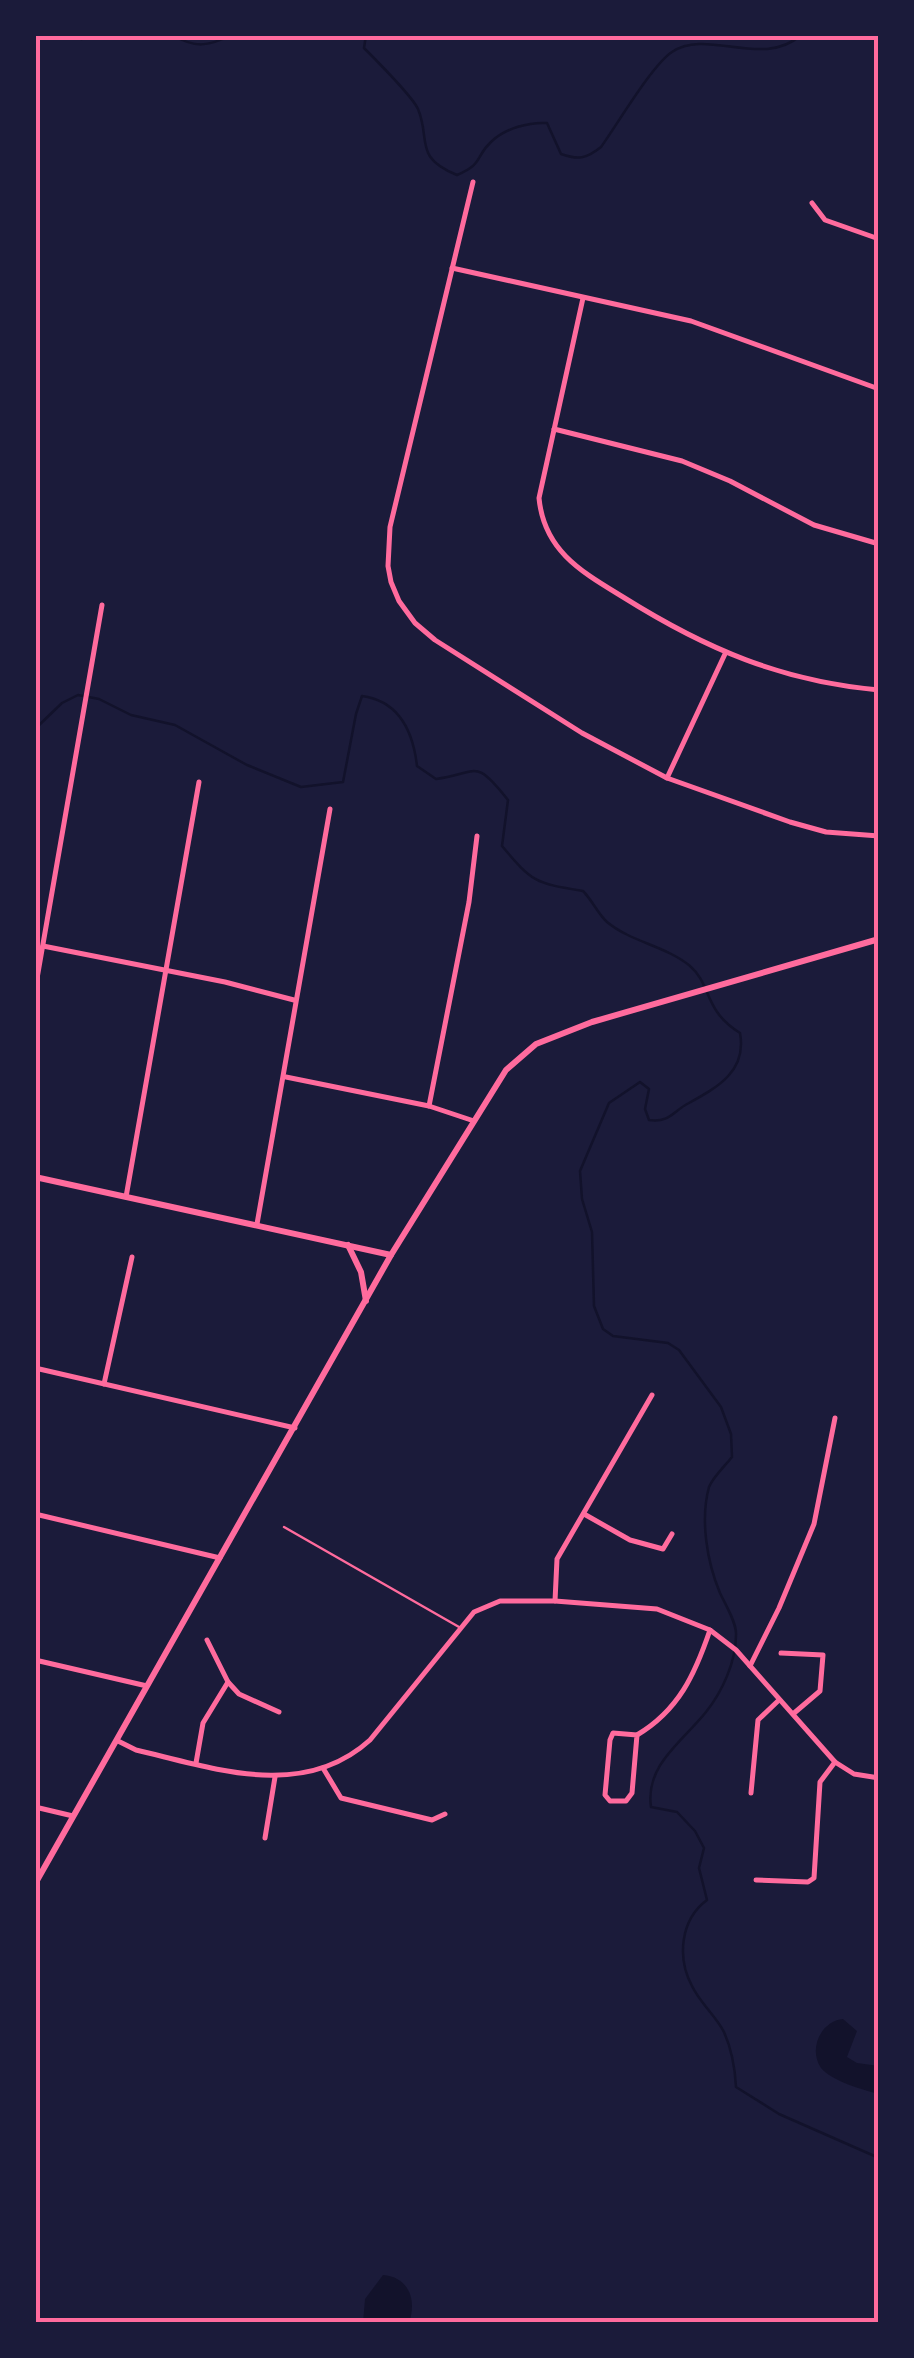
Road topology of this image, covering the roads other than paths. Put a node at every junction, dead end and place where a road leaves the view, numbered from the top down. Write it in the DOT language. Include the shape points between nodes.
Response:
graph roads {
  1 [pos="473,182"];
  2 [pos="812,202"];
  3 [pos="879,239"];
  4 [pos="452,268"];
  5 [pos="583,298"];
  6 [pos="879,389"];
  7 [pos="554,428"];
  8 [pos="879,544"];
  9 [pos="102,605"];
  10 [pos="725,654"];
  11 [pos="879,690"];
  12 [pos="667,778"];
  13 [pos="199,782"];
  14 [pos="330,809"];
  15 [pos="477,836"];
  16 [pos="879,836"];
  17 [pos="879,939"];
  18 [pos="43,946"];
  19 [pos="166,971"];
  20 [pos="35,990"];
  21 [pos="295,1001"];
  22 [pos="286,1077"];
  23 [pos="429,1106"];
  24 [pos="474,1121"];
  25 [pos="35,1177"];
  26 [pos="126,1196"];
  27 [pos="257,1224"];
  28 [pos="348,1244"];
  29 [pos="391,1255"];
  30 [pos="132,1257"];
  31 [pos="366,1302"];
  32 [pos="35,1368"];
  33 [pos="104,1384"];
  34 [pos="652,1395"];
  35 [pos="835,1418"];
  36 [pos="294,1428"];
  37 [pos="35,1514"];
  38 [pos="584,1514"];
  39 [pos="284,1527"];
  40 [pos="672,1534"];
  41 [pos="220,1558"];
  42 [pos="555,1601"];
  43 [pos="460,1628"];
  44 [pos="710,1630"];
  45 [pos="207,1640"];
  46 [pos="780,1653"];
  47 [pos="35,1660"];
  48 [pos="747,1663"];
  49 [pos="228,1682"];
  50 [pos="148,1686"];
  51 [pos="779,1700"];
  52 [pos="279,1712"];
  53 [pos="792,1714"];
  54 [pos="637,1735"];
  55 [pos="118,1741"];
  56 [pos="835,1762"];
  57 [pos="196,1763"];
  58 [pos="324,1768"];
  59 [pos="275,1776"];
  60 [pos="879,1778"];
  61 [pos="751,1793"];
  62 [pos="35,1807"];
  63 [pos="445,1814"];
  64 [pos="73,1816"];
  65 [pos="264,1838"];
  66 [pos="756,1880"];
  67 [pos="35,1884"];
  1 -- 4 [label="street"];
  2 -- 3 [label="street" via="832,224"];
  4 -- 5 [label="street"];
  4 -- 12 [label="street" via="390,527 388,566 398,598 435,640 582,734"];
  5 -- 6 [label="street" via="724,330"];
  5 -- 7 [label="street"];
  7 -- 8 [label="street" via="682,461 814,524"];
  7 -- 10 [label="street" via="540,498 555,546 578,569"];
  9 -- 18 [label="street"];
  10 -- 11 [label="street" via="806,679"];
  10 -- 12 [label="street"];
  12 -- 16 [label="street" via="810,828"];
  13 -- 19 [label="street"];
  14 -- 21 [label="street"];
  15 -- 23 [label="street"];
  17 -- 24 [label="main road" via="562,1032 506,1070"];
  18 -- 19 [label="street"];
  18 -- 20 [label="street"];
  19 -- 21 [label="street"];
  19 -- 26 [label="street"];
  21 -- 22 [label="street"];
  22 -- 23 [label="street"];
  22 -- 27 [label="street"];
  23 -- 24 [label="street"];
  24 -- 29 [label="main road"];
  25 -- 26 [label="main road"];
  26 -- 27 [label="main road"];
  27 -- 28 [label="main road"];
  28 -- 29 [label="main road"];
  28 -- 31 [label="main road"];
  29 -- 31 [label="main road"];
  30 -- 33 [label="street"];
  31 -- 36 [label="main road"];
  32 -- 33 [label="street"];
  33 -- 36 [label="street"];
  34 -- 38 [label="street"];
  35 -- 48 [label="street" via="814,1524"];
  36 -- 41 [label="main road"];
  37 -- 41 [label="street"];
  38 -- 40 [label="street" via="630,1540 663,1549"];
  38 -- 42 [label="street" via="558,1560"];
  39 -- 43 [label="lane"];
  41 -- 50 [label="main road"];
  42 -- 43 [label="street" via="491,1603"];
  42 -- 44 [label="street" via="657,1609"];
  43 -- 58 [label="street" via="370,1740"];
  44 -- 48 [label="street"];
  44 -- 54 [label="street" via="683,1693"];
  45 -- 49 [label="street"];
  46 -- 53 [label="street" via="823,1655 820,1691"];
  47 -- 50 [label="street"];
  48 -- 51 [label="street"];
  49 -- 52 [label="street"];
  49 -- 57 [label="street" via="202,1722"];
  50 -- 55 [label="main road"];
  51 -- 53 [label="street"];
  51 -- 61 [label="street" via="758,1720"];
  53 -- 56 [label="street"];
  54 -- 54 [label="street" via="610,1736 607,1799 630,1799"];
  55 -- 57 [label="street"];
  55 -- 64 [label="main road"];
  56 -- 60 [label="street"];
  56 -- 66 [label="street" via="820,1782 814,1878"];
  57 -- 59 [label="street"];
  58 -- 59 [label="street"];
  58 -- 63 [label="street" via="334,1791 347,1800 432,1820"];
  59 -- 65 [label="street"];
  62 -- 64 [label="street"];
  64 -- 67 [label="main road"];
}
